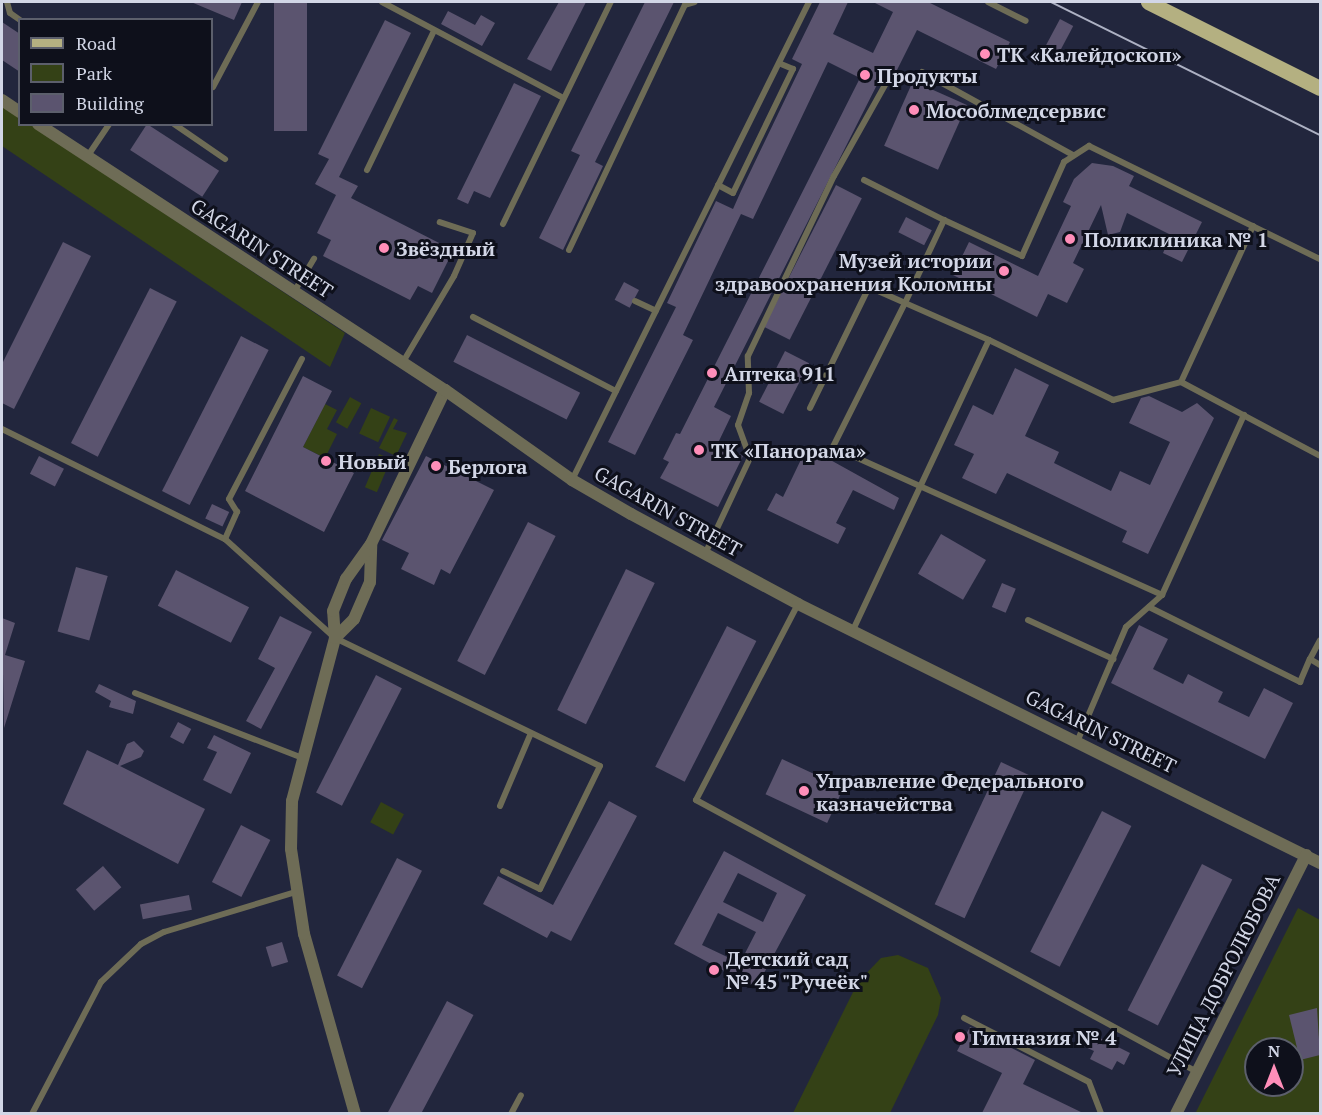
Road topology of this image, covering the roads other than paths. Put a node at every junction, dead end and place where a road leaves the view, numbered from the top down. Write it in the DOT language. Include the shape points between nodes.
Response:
graph roads {
  1 [pos="7,2"];
  2 [pos="258,2"];
  3 [pos="382,2"];
  4 [pos="611,2"];
  5 [pos="695,2"];
  6 [pos="809,2"];
  7 [pos="988,2"];
  8 [pos="1148,2"];
  9 [pos="18,19"];
  10 [pos="1026,21"];
  11 [pos="434,30"];
  12 [pos="779,63"];
  13 [pos="922,72"];
  14 [pos="889,78"];
  15 [pos="213,87"];
  16 [pos="1320,88"];
  17 [pos="564,98"];
  18 [pos="2,100"];
  19 [pos="18,111"];
  20 [pos="41,126"];
  21 [pos="108,126"];
  22 [pos="177,126"];
  23 [pos="1073,155"];
  24 [pos="87,158"];
  25 [pos="225,159"];
  26 [pos="367,170"];
  27 [pos="864,180"];
  28 [pos="718,185"];
  29 [pos="944,220"];
  30 [pos="440,222"];
  31 [pos="504,224"];
  32 [pos="1253,226"];
  33 [pos="569,250"];
  34 [pos="314,259"];
  35 [pos="1320,259"];
  36 [pos="293,292"];
  37 [pos="635,301"];
  38 [pos="905,303"];
  39 [pos="656,311"];
  40 [pos="473,317"];
  41 [pos="989,340"];
  42 [pos="302,359"];
  43 [pos="403,362"];
  44 [pos="1181,382"];
  45 [pos="445,390"];
  46 [pos="616,391"];
  47 [pos="810,408"];
  48 [pos="1244,415"];
  49 [pos="2,429"];
  50 [pos="1320,456"];
  51 [pos="572,480"];
  52 [pos="919,489"];
  53 [pos="225,539"];
  54 [pos="371,544"];
  55 [pos="704,555"];
  56 [pos="1162,595"];
  57 [pos="798,604"];
  58 [pos="1149,607"];
  59 [pos="1028,620"];
  60 [pos="853,630"];
  61 [pos="335,638"];
  62 [pos="1320,640"];
  63 [pos="1113,659"];
  64 [pos="1310,659"];
  65 [pos="1320,665"];
  66 [pos="135,693"];
  67 [pos="531,733"];
  68 [pos="1077,742"];
  69 [pos="300,757"];
  70 [pos="500,806"];
  71 [pos="1306,855"];
  72 [pos="1320,862"];
  73 [pos="503,871"];
  74 [pos="296,892"];
  75 [pos="964,1018"];
  76 [pos="1197,1072"];
  77 [pos="521,1095"];
  78 [pos="32,1113"];
  79 [pos="355,1113"];
  80 [pos="511,1113"];
  81 [pos="1101,1113"];
  82 [pos="1176,1113"];
  1 -- 9 [label="lane" via="10,13"];
  2 -- 15 [label="lane"];
  3 -- 11 [label="lane"];
  4 -- 17 [label="lane"];
  5 -- 33 [label="lane" via="685,5"];
  6 -- 12 [label="lane"];
  7 -- 10 [label="lane"];
  8 -- 16 [label="main road"];
  11 -- 17 [label="lane"];
  11 -- 26 [label="lane"];
  12 -- 28 [label="lane"];
  12 -- 28 [label="lane" via="793,69 733,193"];
  13 -- 23 [label="lane"];
  14 -- 55 [label="lane" via="834,176 748,356 749,393 738,424 750,458"];
  17 -- 31 [label="lane"];
  18 -- 19 [label="street"];
  20 -- 24 [label="street, GAGARIN STREET"];
  21 -- 24 [label="lane"];
  22 -- 25 [label="lane"];
  23 -- 29 [label="lane" via="1064,162 1022,256"];
  23 -- 32 [label="lane" via="1089,146"];
  24 -- 36 [label="street, GAGARIN STREET"];
  27 -- 29 [label="lane"];
  28 -- 39 [label="lane"];
  29 -- 38 [label="lane"];
  30 -- 43 [label="lane" via="473,233 454,276"];
  32 -- 35 [label="lane"];
  32 -- 44 [label="lane"];
  34 -- 36 [label="lane"];
  36 -- 43 [label="street, GAGARIN STREET"];
  37 -- 39 [label="lane"];
  38 -- 41 [label="lane"];
  38 -- 47 [label="lane" via="869,287"];
  38 -- 52 [label="lane" via="833,447"];
  39 -- 46 [label="lane"];
  40 -- 46 [label="lane"];
  41 -- 44 [label="lane" via="1113,400"];
  41 -- 52 [label="lane"];
  42 -- 53 [label="lane" via="229,499 237,512"];
  43 -- 45 [label="street, GAGARIN STREET"];
  44 -- 48 [label="lane"];
  45 -- 51 [label="street, GAGARIN STREET"];
  45 -- 54 [label="street"];
  46 -- 51 [label="lane"];
  48 -- 50 [label="lane"];
  48 -- 56 [label="lane"];
  49 -- 53 [label="lane"];
  51 -- 55 [label="street, GAGARIN STREET"];
  52 -- 56 [label="lane"];
  52 -- 60 [label="lane"];
  53 -- 61 [label="lane"];
  54 -- 61 [label="street" via="346,579 337,600"];
  54 -- 61 [label="street" via="370,582 354,619"];
  55 -- 57 [label="street, GAGARIN STREET"];
  56 -- 58 [label="lane"];
  57 -- 60 [label="street, GAGARIN STREET"];
  57 -- 76 [label="lane" via="696,800"];
  58 -- 63 [label="lane" via="1126,627"];
  58 -- 64 [label="lane" via="1300,682"];
  59 -- 63 [label="lane"];
  60 -- 68 [label="street, GAGARIN STREET"];
  61 -- 67 [label="lane"];
  61 -- 69 [label="street"];
  62 -- 64 [label="lane"];
  63 -- 68 [label="lane"];
  64 -- 65 [label="lane"];
  66 -- 69 [label="lane"];
  67 -- 70 [label="lane"];
  67 -- 73 [label="lane" via="600,766 540,889"];
  68 -- 71 [label="street, GAGARIN STREET"];
  69 -- 74 [label="street" via="292,801"];
  71 -- 72 [label="street, GAGARIN STREET"];
  71 -- 76 [label="street, УЛИЦА ДОБРОЛЮБОВА"];
  74 -- 78 [label="lane" via="164,932 141,944 101,982"];
  74 -- 79 [label="street"];
  75 -- 81 [label="lane" via="1089,1082"];
  76 -- 82 [label="street, УЛИЦА ДОБРОЛЮБОВА"];
  77 -- 80 [label="lane"];
}
